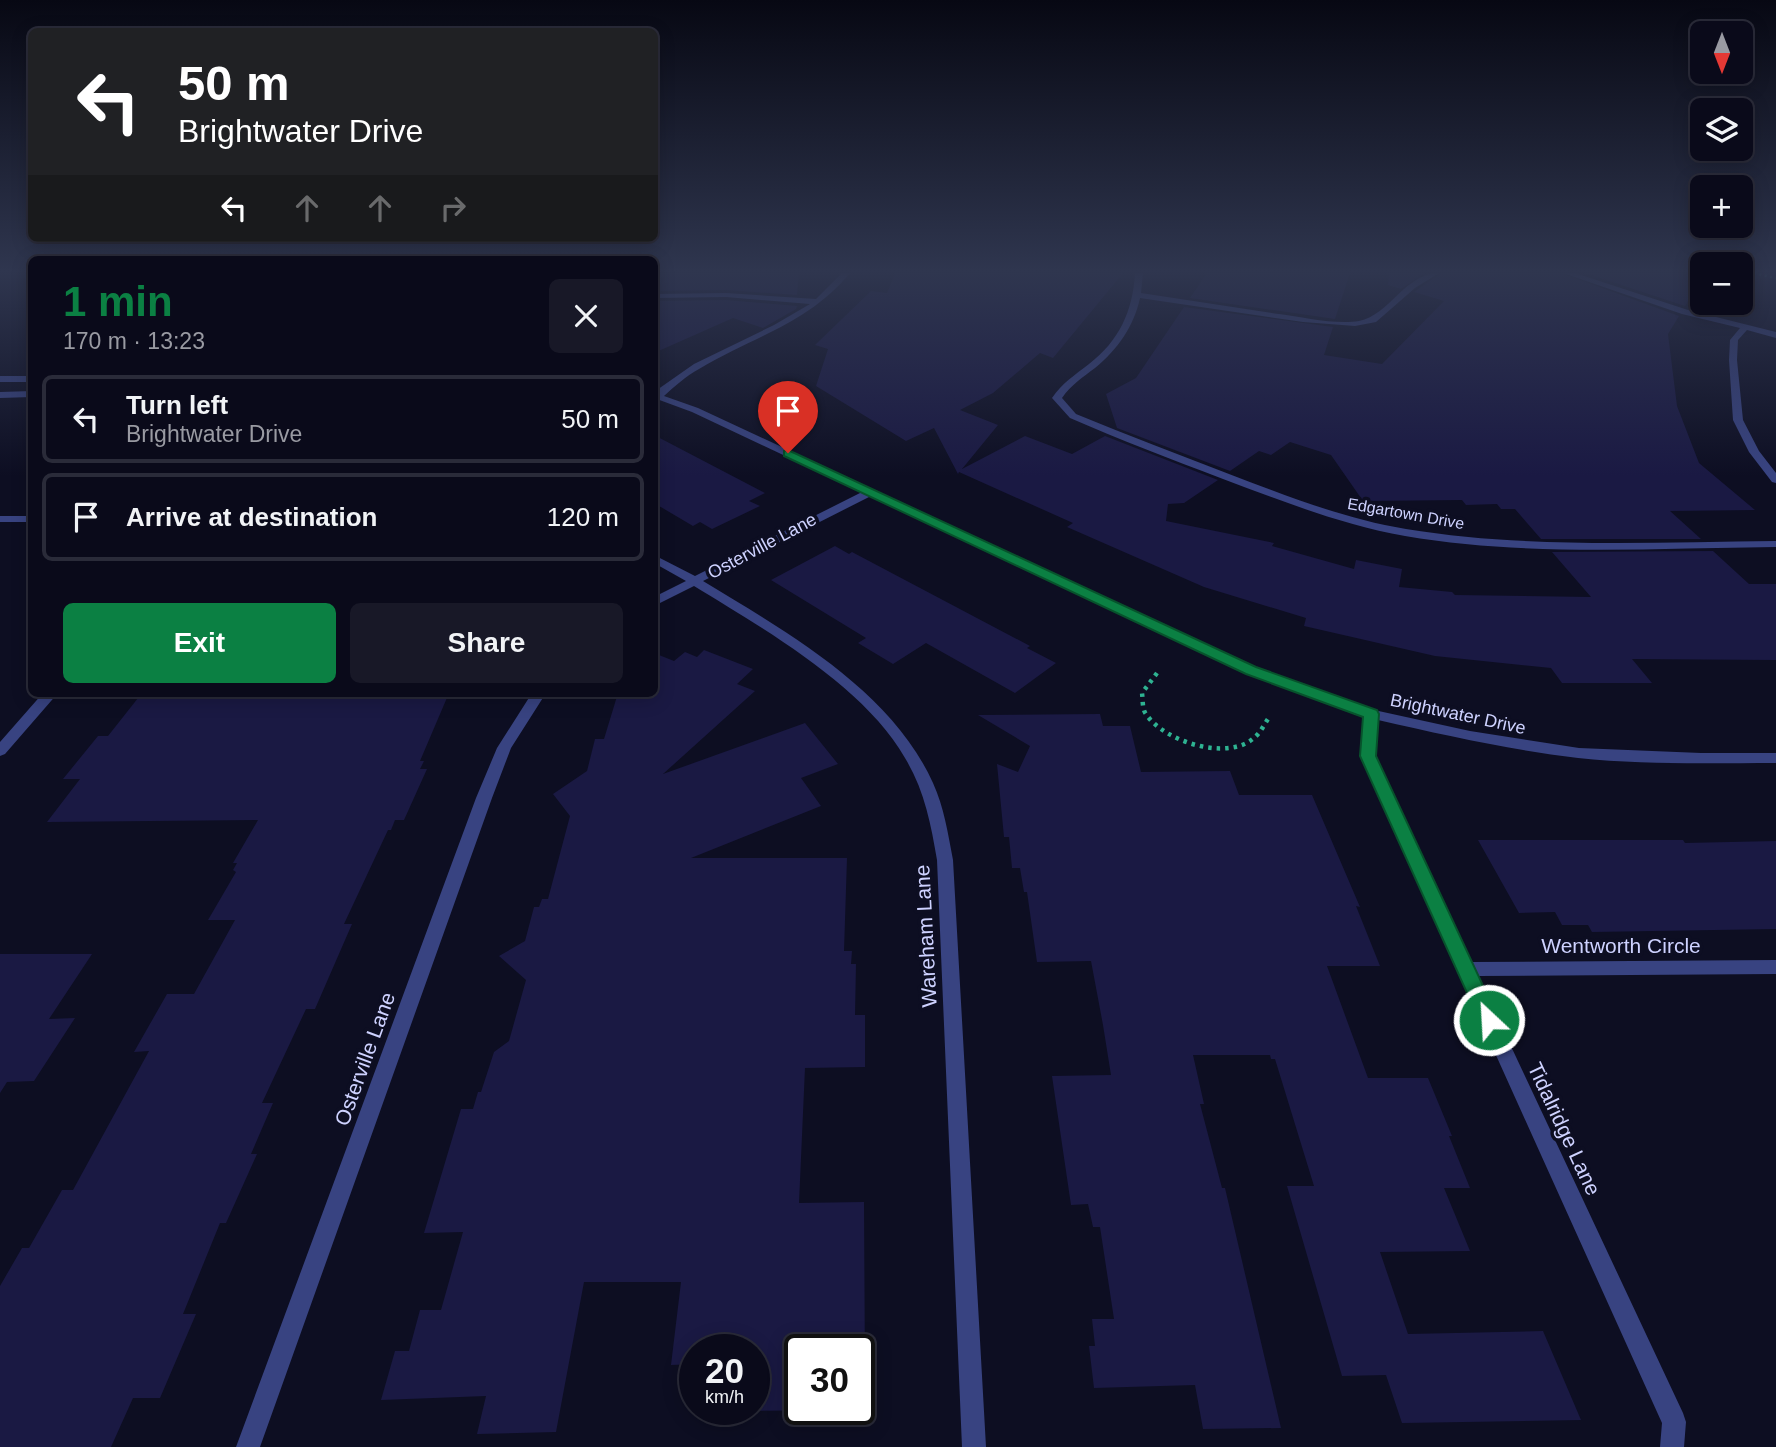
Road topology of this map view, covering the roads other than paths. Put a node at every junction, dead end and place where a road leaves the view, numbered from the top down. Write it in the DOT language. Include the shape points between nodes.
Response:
graph roads {
  1 [pos="749,341"];
  2 [pos="1118,341"];
  3 [pos="1734,341"];
  4 [pos="0,379"];
  5 [pos="28,379"];
  6 [pos="0,394"];
  7 [pos="28,394"];
  8 [pos="658,395"];
  9 [pos="658,397"];
  10 [pos="1776,480"];
  11 [pos="871,492"];
  12 [pos="28,519"];
  13 [pos="0,520"];
  14 [pos="1776,544"];
  15 [pos="658,560"];
  16 [pos="697,581"];
  17 [pos="658,600"];
  18 [pos="47,697"];
  19 [pos="536,697"];
  20 [pos="1371,714"];
  21 [pos="0,751"];
  22 [pos="1776,758"];
  23 [pos="1776,967"];
  24 [pos="1466,969"];
  25 [pos="248,1447"];
  26 [pos="974,1447"];
  27 [pos="1672,1447"];
  1 -- 8 [label="street" via="695,368"];
  2 -- 14 [label="street, Edgartown Drive" via="1069,381 1057,398 1073,416 1343,518 1472,541"];
  3 -- 10 [label="street" via="1738,421"];
  4 -- 5 [label="street"];
  6 -- 7 [label="street"];
  9 -- 11 [label="street, Brightwater Drive"];
  11 -- 16 [label="street, Osterville Lane"];
  11 -- 20 [label="street, Brightwater Drive" via="1251,670"];
  12 -- 13 [label="street"];
  15 -- 16 [label="street, Wareham Lane"];
  16 -- 17 [label="street, Osterville Lane"];
  16 -- 26 [label="street, Wareham Lane" via="833,670 863,697 910,754 937,817 950,933"];
  18 -- 21 [label="street"];
  19 -- 25 [label="street, Osterville Lane" via="504,748 484,798"];
  20 -- 22 [label="street, Brightwater Drive" via="1579,753"];
  20 -- 24 [label="street, Tidalridge Lane" via="1368,756"];
  23 -- 24 [label="street, Wentworth Circle"];
  24 -- 27 [label="street, Tidalridge Lane" via="1674,1422"];
}
